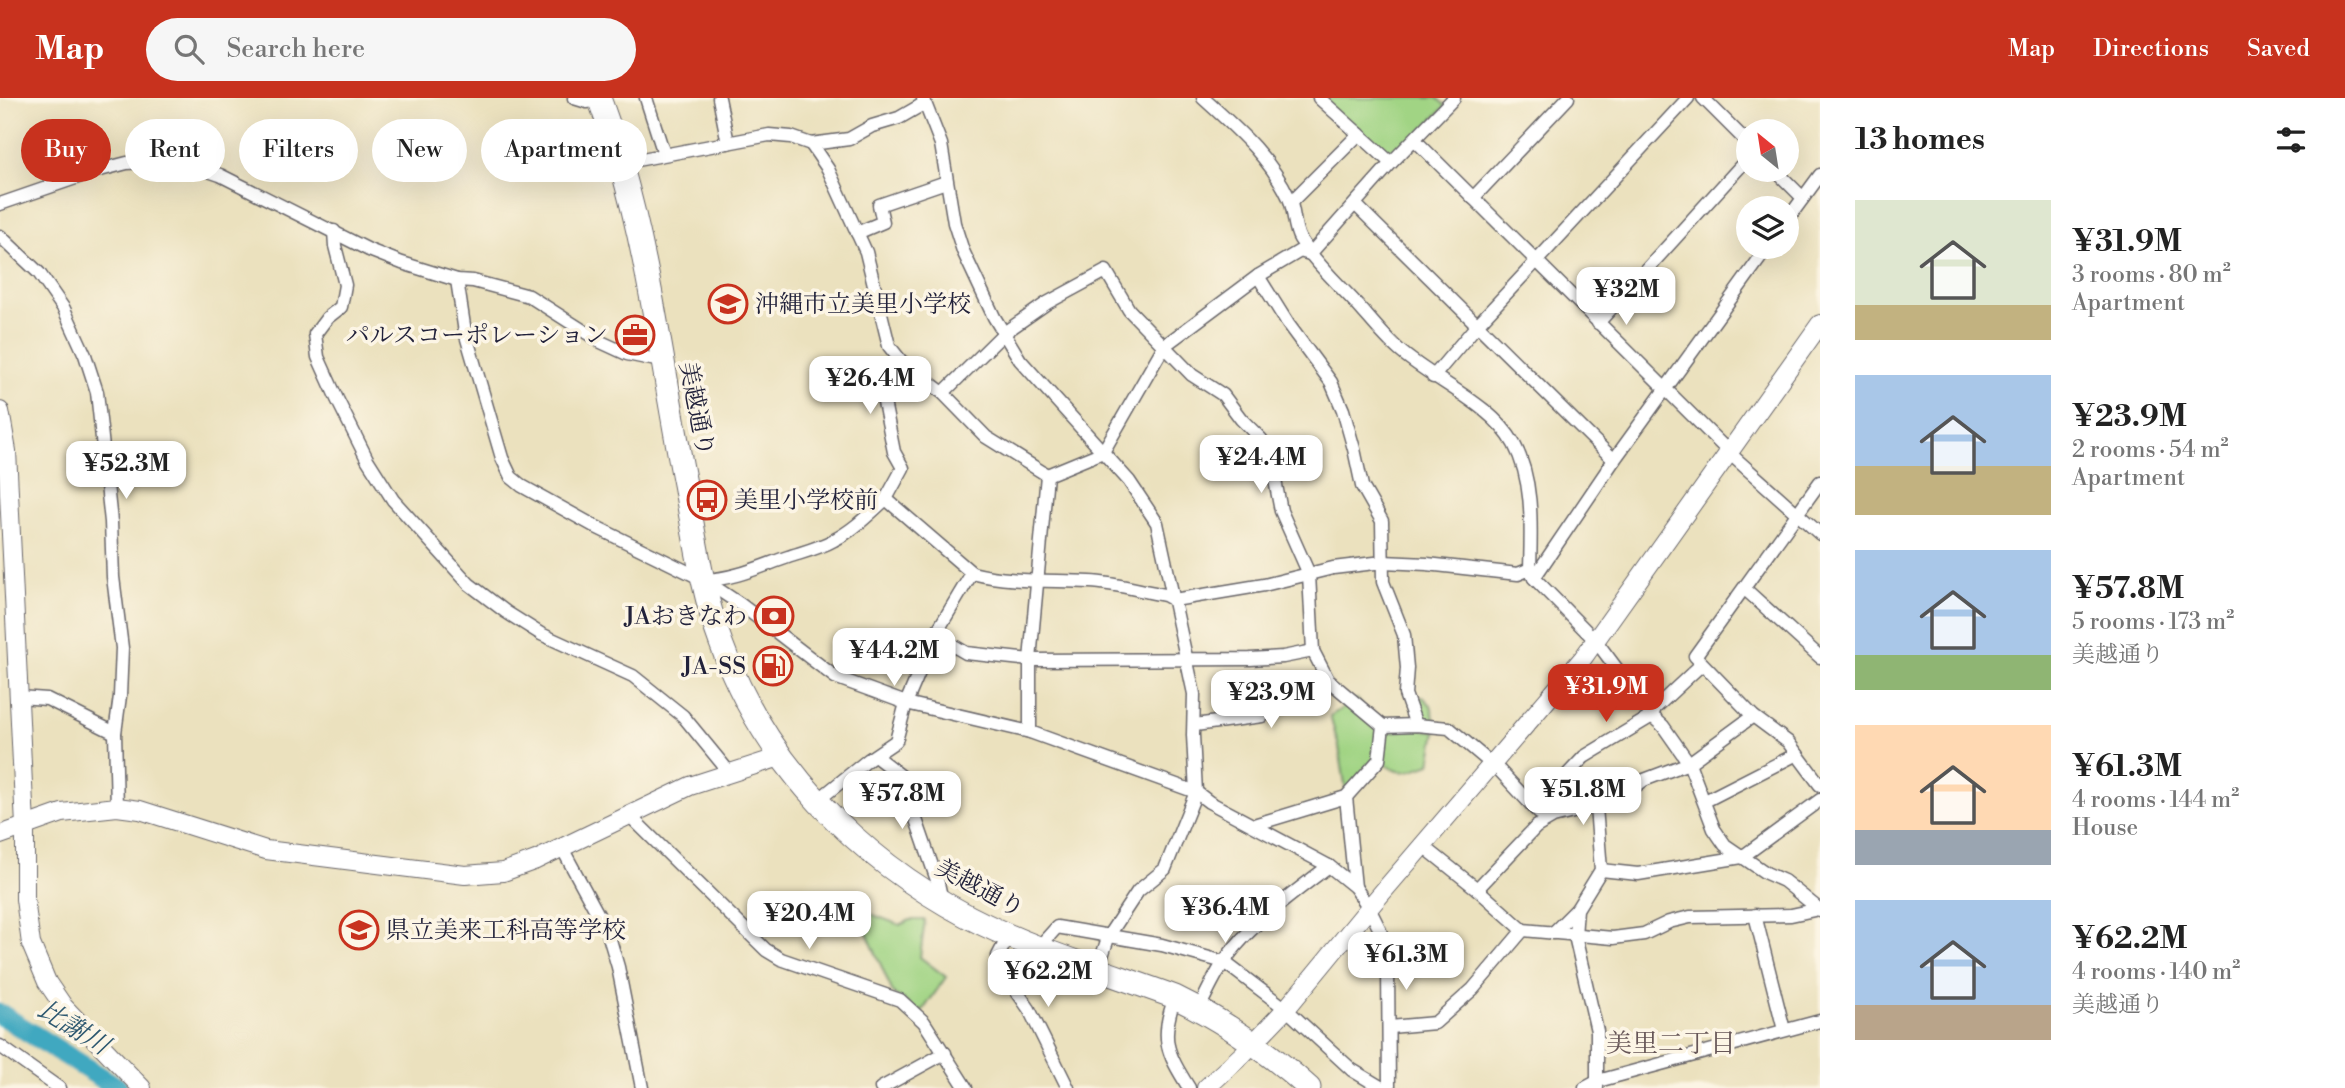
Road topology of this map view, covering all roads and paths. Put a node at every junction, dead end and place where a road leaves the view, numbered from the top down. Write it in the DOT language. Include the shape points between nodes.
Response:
graph roads {
  1 [pos="575,98"];
  2 [pos="646,98"];
  3 [pos="719,98"];
  4 [pos="1203,98"];
  5 [pos="1319,98"];
  6 [pos="1454,98"];
  7 [pos="1568,98"];
  8 [pos="1688,98"];
  9 [pos="1703,98"];
  10 [pos="599,99"];
  11 [pos="924,100"];
  12 [pos="606,119"];
  13 [pos="1736,131"];
  14 [pos="1359,134"];
  15 [pos="1415,140"];
  16 [pos="729,143"];
  17 [pos="811,144"];
  18 [pos="664,155"];
  19 [pos="647,158"];
  20 [pos="1391,163"];
  21 [pos="1736,171"];
  22 [pos="1820,175"];
  23 [pos="626,182"];
  24 [pos="946,182"];
  25 [pos="1787,182"];
  26 [pos="1473,198"];
  27 [pos="1803,198"];
  28 [pos="1291,202"];
  29 [pos="0,204"];
  30 [pos="1799,204"];
  31 [pos="1356,205"];
  32 [pos="334,231"];
  33 [pos="857,233"];
  34 [pos="0,236"];
  35 [pos="1310,254"];
  36 [pos="1759,259"];
  37 [pos="1536,262"];
  38 [pos="1258,276"];
  39 [pos="457,280"];
  40 [pos="1598,323"];
  41 [pos="1478,324"];
  42 [pos="1820,324"];
  43 [pos="1004,333"];
  44 [pos="1164,346"];
  45 [pos="661,361"];
  46 [pos="904,363"];
  47 [pos="1433,377"];
  48 [pos="1666,389"];
  49 [pos="943,393"];
  50 [pos="0,411"];
  51 [pos="1102,452"];
  52 [pos="1729,453"];
  53 [pos="1614,460"];
  54 [pos="1047,475"];
  55 [pos="1820,482"];
  56 [pos="886,499"];
  57 [pos="1797,514"];
  58 [pos="1820,534"];
  59 [pos="1383,562"];
  60 [pos="972,573"];
  61 [pos="1532,573"];
  62 [pos="1309,574"];
  63 [pos="704,580"];
  64 [pos="1036,581"];
  65 [pos="1745,589"];
  66 [pos="1174,600"];
  67 [pos="935,635"];
  68 [pos="1596,641"];
  69 [pos="1313,651"];
  70 [pos="1820,657"];
  71 [pos="1187,659"];
  72 [pos="1030,660"];
  73 [pos="1702,664"];
  74 [pos="1328,680"];
  75 [pos="19,697"];
  76 [pos="906,703"];
  77 [pos="1652,716"];
  78 [pos="1753,716"];
  79 [pos="1416,724"];
  80 [pos="1195,725"];
  81 [pos="1383,726"];
  82 [pos="1030,732"];
  83 [pos="115,733"];
  84 [pos="1797,754"];
  85 [pos="876,756"];
  86 [pos="780,757"];
  87 [pos="1689,763"];
  88 [pos="1493,765"];
  89 [pos="729,772"];
  90 [pos="1820,785"];
  91 [pos="1196,792"];
  92 [pos="1346,797"];
  93 [pos="1820,800"];
  94 [pos="817,801"];
  95 [pos="1705,802"];
  96 [pos="117,807"];
  97 [pos="1596,807"];
  98 [pos="1535,809"];
  99 [pos="630,816"];
  100 [pos="1547,820"];
  101 [pos="25,826"];
  102 [pos="1258,827"];
  103 [pos="0,835"];
  104 [pos="1422,845"];
  105 [pos="562,848"];
  106 [pos="1742,857"];
  107 [pos="1329,866"];
  108 [pos="1601,870"];
  109 [pos="1355,887"];
  110 [pos="1477,889"];
  111 [pos="942,901"];
  112 [pos="1369,908"];
  113 [pos="1577,909"];
  114 [pos="1819,909"];
  115 [pos="1755,915"];
  116 [pos="1523,930"];
  117 [pos="1553,933"];
  118 [pos="1009,934"];
  119 [pos="1109,935"];
  120 [pos="1575,936"];
  121 [pos="1039,947"];
  122 [pos="1224,962"];
  123 [pos="1098,968"];
  124 [pos="1175,997"];
  125 [pos="1199,1008"];
  126 [pos="1286,1009"];
  127 [pos="1820,1021"];
  128 [pos="1390,1027"];
  129 [pos="1784,1030"];
  130 [pos="1255,1043"];
  131 [pos="0,1046"];
  132 [pos="945,1054"];
  133 [pos="1598,1084"];
  134 [pos="59,1088"];
  135 [pos="142,1088"];
  136 [pos="642,1088"];
  137 [pos="881,1088"];
  138 [pos="966,1088"];
  139 [pos="1068,1088"];
  140 [pos="1189,1088"];
  141 [pos="1206,1088"];
  142 [pos="1309,1088"];
  143 [pos="1382,1088"];
  144 [pos="1389,1088"];
  145 [pos="1585,1088"];
  1 -- 10 [label="street"];
  2 -- 18 [label="street"];
  3 -- 16 [label="street"];
  4 -- 28 [label="street" via="1244,135 1278,175"];
  5 -- 14 [label="street"];
  6 -- 15 [label="street"];
  7 -- 26 [label="street"];
  8 -- 37 [label="street"];
  9 -- 13 [label="street"];
  10 -- 12 [label="highway, 美越通り"];
  11 -- 17 [label="street" via="899,118 849,139"];
  11 -- 24 [label="street" via="941,144"];
  14 -- 20 [label="street"];
  14 -- 28 [label="street"];
  15 -- 20 [label="street"];
  15 -- 26 [label="street"];
  16 -- 17 [label="street" via="769,135"];
  16 -- 18 [label="street"];
  17 -- 33 [label="street" via="828,169"];
  18 -- 19 [label="street"];
  20 -- 31 [label="street"];
  21 -- 40 [label="street"];
  22 -- 27 [label="street"];
  23 -- 45 [label="highway, 美越通り" via="646,267"];
  24 -- 33 [label="street" via="879,205 883,222"];
  24 -- 43 [label="street" via="963,251"];
  25 -- 27 [label="street"];
  26 -- 37 [label="street"];
  27 -- 30 [label="street"];
  28 -- 35 [label="street" via="1298,236"];
  29 -- 32 [label="street" via="96,171 159,161 205,169"];
  31 -- 35 [label="street"];
  31 -- 41 [label="street"];
  32 -- 39 [label="street" via="402,263"];
  32 -- 89 [label="street" via="345,285 341,307 315,334 318,357 367,458 393,500 469,584 541,634 633,676 683,716"];
  33 -- 46 [label="street" via="889,346"];
  34 -- 83 [label="street" via="39,273 64,309 97,392 122,648"];
  35 -- 38 [label="street" via="1300,251"];
  35 -- 47 [label="street" via="1398,349"];
  36 -- 48 [label="street"];
  37 -- 40 [label="street"];
  37 -- 41 [label="street"];
  38 -- 44 [label="street"];
  38 -- 59 [label="street" via="1331,382 1343,410 1362,486 1382,521"];
  39 -- 45 [label="street" via="529,296 601,342 626,354"];
  39 -- 63 [label="street" via="465,332 502,458 512,477 559,507"];
  40 -- 48 [label="street"];
  41 -- 47 [label="street"];
  41 -- 53 [label="street"];
  42 -- 52 [label="street"];
  43 -- 44 [label="street" via="1106,271 1129,310"];
  43 -- 49 [label="street"];
  43 -- 51 [label="street" via="1020,360"];
  44 -- 51 [label="street"];
  44 -- 62 [label="street" via="1192,375 1223,395 1261,439 1281,511"];
  45 -- 63 [label="highway, 美越通り"];
  46 -- 49 [label="street"];
  46 -- 56 [label="street" via="880,382 894,452 903,468"];
  47 -- 61 [label="street" via="1493,418 1522,460"];
  48 -- 52 [label="street"];
  48 -- 53 [label="street"];
  49 -- 54 [label="street" via="986,437"];
  50 -- 75 [label="street" via="7,451"];
  51 -- 54 [label="street"];
  51 -- 66 [label="street" via="1129,481 1157,523"];
  52 -- 57 [label="street"];
  52 -- 68 [label="street"];
  53 -- 61 [label="street"];
  54 -- 64 [label="street"];
  55 -- 57 [label="street"];
  56 -- 60 [label="street"];
  56 -- 63 [label="street" via="833,541 746,573"];
  57 -- 58 [label="street"];
  57 -- 65 [label="street"];
  59 -- 61 [label="street"];
  59 -- 62 [label="street"];
  59 -- 79 [label="street" via="1383,582 1404,635 1405,694"];
  60 -- 64 [label="street"];
  60 -- 67 [label="street"];
  61 -- 68 [label="street"];
  62 -- 66 [label="street"];
  62 -- 69 [label="street"];
  63 -- 76 [label="street" via="825,671"];
  63 -- 86 [label="highway, 美越通り" via="729,664"];
  64 -- 66 [label="street" via="1093,582"];
  64 -- 72 [label="street"];
  65 -- 70 [label="street"];
  65 -- 73 [label="street" via="1695,656"];
  66 -- 71 [label="street"];
  67 -- 72 [label="street" via="965,653"];
  67 -- 76 [label="street"];
  68 -- 77 [label="street"];
  68 -- 88 [label="street"];
  69 -- 71 [label="street" via="1283,657"];
  69 -- 74 [label="street"];
  71 -- 72 [label="street"];
  71 -- 80 [label="street" via="1195,694"];
  72 -- 82 [label="street"];
  73 -- 77 [label="street"];
  73 -- 78 [label="street"];
  74 -- 80 [label="street" via="1262,716"];
  74 -- 81 [label="street"];
  75 -- 83 [label="street" via="47,699"];
  75 -- 101 [label="street"];
  76 -- 82 [label="street"];
  76 -- 85 [label="street" via="896,741"];
  77 -- 87 [label="street"];
  77 -- 98 [label="street" via="1584,757"];
  78 -- 84 [label="street" via="1772,727"];
  78 -- 87 [label="street"];
  79 -- 81 [label="street"];
  79 -- 88 [label="street" via="1449,727"];
  80 -- 91 [label="street"];
  81 -- 92 [label="street" via="1379,760"];
  82 -- 91 [label="street"];
  83 -- 96 [label="street"];
  84 -- 90 [label="street"];
  84 -- 95 [label="street"];
  85 -- 94 [label="street"];
  85 -- 111 [label="street" via="901,776"];
  86 -- 89 [label="street"];
  86 -- 94 [label="highway, 美越通り"];
  87 -- 95 [label="street"];
  87 -- 97 [label="street" via="1644,779 1614,802"];
  88 -- 98 [label="street"];
  88 -- 104 [label="street"];
  89 -- 99 [label="street"];
  91 -- 102 [label="street"];
  91 -- 119 [label="street" via="1165,869 1138,891"];
  92 -- 102 [label="street" via="1282,815"];
  92 -- 109 [label="street"];
  93 -- 106 [label="street"];
  94 -- 111 [label="highway, 美越通り" via="861,843"];
  95 -- 106 [label="street" via="1714,829 1725,845"];
  96 -- 101 [label="street" via="62,813"];
  96 -- 105 [label="street" via="267,850 465,875 503,872"];
  97 -- 100 [label="street"];
  97 -- 108 [label="street"];
  98 -- 100 [label="street"];
  99 -- 105 [label="street"];
  99 -- 132 [label="street" via="766,950 780,959 900,1000 924,1022"];
  100 -- 110 [label="street"];
  101 -- 103 [label="street"];
  101 -- 135 [label="street" via="25,899 31,944 47,982 64,1007"];
  102 -- 107 [label="street"];
  104 -- 110 [label="street"];
  104 -- 112 [label="street"];
  105 -- 136 [label="street" via="608,933"];
  106 -- 108 [label="street" via="1639,874"];
  106 -- 114 [label="street" via="1784,881"];
  107 -- 109 [label="street"];
  107 -- 122 [label="street" via="1245,936"];
  108 -- 113 [label="street"];
  109 -- 112 [label="street"];
  110 -- 116 [label="street"];
  111 -- 118 [label="highway, 美越通り"];
  112 -- 126 [label="street"];
  112 -- 128 [label="street" via="1386,947"];
  113 -- 117 [label="street"];
  113 -- 120 [label="street"];
  114 -- 115 [label="street"];
  115 -- 120 [label="street" via="1690,917 1644,934 1613,938"];
  115 -- 129 [label="street"];
  116 -- 117 [label="street"];
  116 -- 128 [label="street" via="1473,989 1435,1023"];
  117 -- 120 [label="street"];
  118 -- 121 [label="highway, 美越通り"];
  118 -- 139 [label="street" via="998,956 1000,967 1030,1009"];
  119 -- 121 [label="street" via="1057,928"];
  119 -- 122 [label="street"];
  119 -- 123 [label="street"];
  120 -- 133 [label="street" via="1597,1031"];
  121 -- 123 [label="highway, 美越通り"];
  122 -- 125 [label="street"];
  122 -- 126 [label="street"];
  123 -- 124 [label="highway, 美越通り"];
  124 -- 125 [label="highway, 美越通り"];
  124 -- 140 [label="street" via="1165,1034 1168,1050"];
  125 -- 130 [label="highway, 美越通り"];
  126 -- 130 [label="street"];
  126 -- 143 [label="street" via="1352,1070"];
  127 -- 129 [label="street"];
  128 -- 144 [label="street"];
  129 -- 133 [label="street"];
  130 -- 141 [label="street"];
  130 -- 142 [label="highway, 美越通り"];
  131 -- 134 [label="street"];
  132 -- 137 [label="street"];
  132 -- 138 [label="street"];
  133 -- 145 [label="street"];
}
